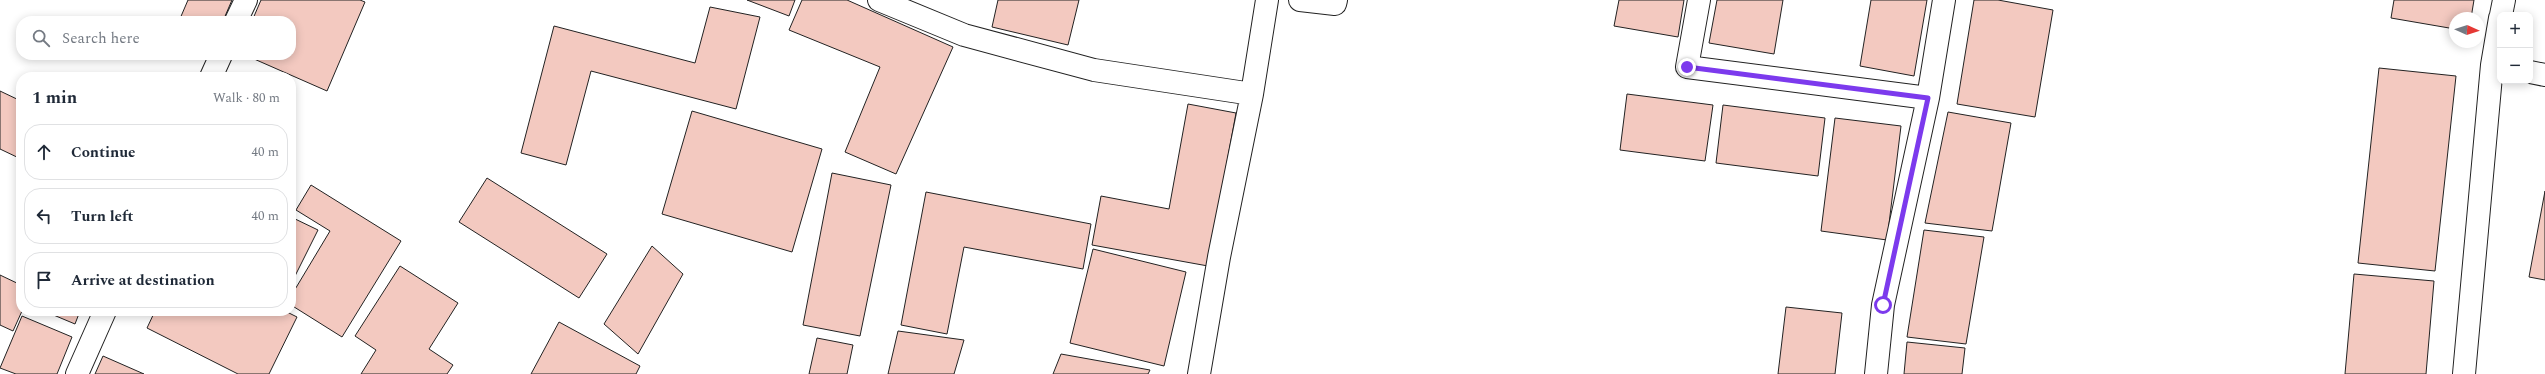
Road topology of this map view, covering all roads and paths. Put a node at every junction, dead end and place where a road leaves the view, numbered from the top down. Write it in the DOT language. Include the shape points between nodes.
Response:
graph roads {
  1 [pos="246,0"];
  2 [pos="879,0"];
  3 [pos="1267,0"];
  4 [pos="1300,0"];
  5 [pos="1336,0"];
  6 [pos="1699,0"];
  7 [pos="1944,0"];
  8 [pos="2504,0"];
  9 [pos="2502,12"];
  10 [pos="238,16"];
  11 [pos="2498,48"];
  12 [pos="219,60"];
  13 [pos="2496,66"];
  14 [pos="213,72"];
  15 [pos="2533,73"];
  16 [pos="2545,75"];
  17 [pos="1252,94"];
  18 [pos="1928,98"];
  19 [pos="103,316"];
  20 [pos="77,374"];
  21 [pos="1199,374"];
  22 [pos="1876,374"];
  23 [pos="2464,374"];
  1 -- 10 [label="street"];
  2 -- 17 [label="street" via="964,35 1094,70"];
  3 -- 17 [label="street"];
  4 -- 5 [label="street" via="1335,4"];
  6 -- 18 [label="street" via="1687,67"];
  7 -- 18 [label="street"];
  8 -- 9 [label="street"];
  11 -- 13 [label="street"];
  12 -- 14 [label="street"];
  13 -- 23 [label="street"];
  15 -- 16 [label="street"];
  17 -- 21 [label="street" via="1219,257"];
  18 -- 22 [label="street" via="1883,305"];
  19 -- 20 [label="street"];
}
